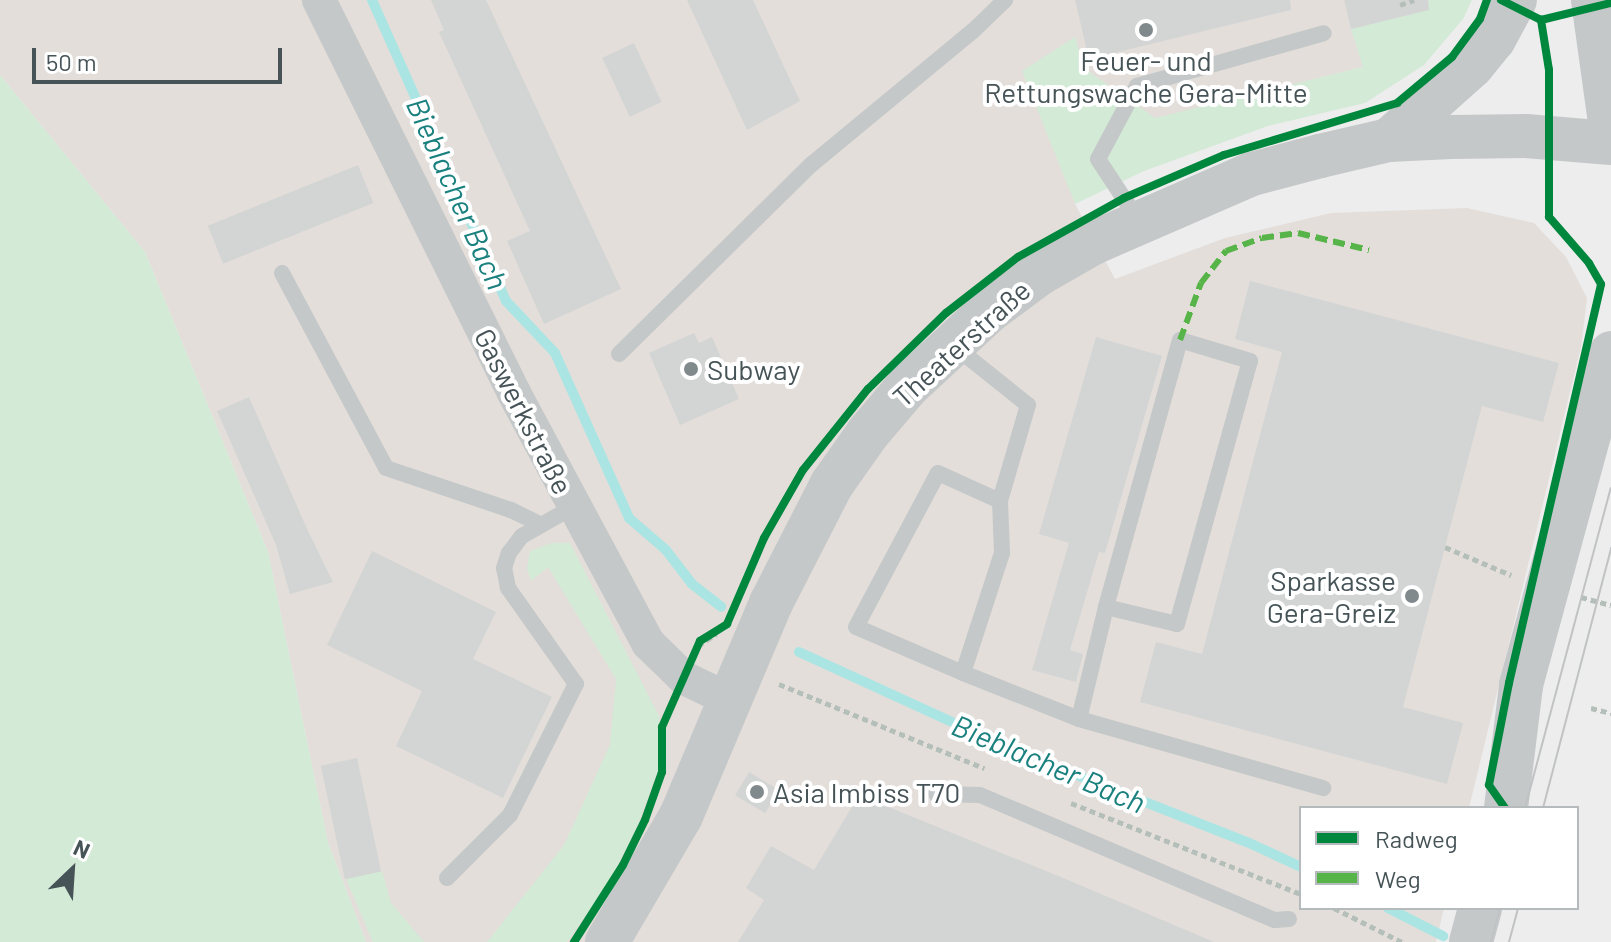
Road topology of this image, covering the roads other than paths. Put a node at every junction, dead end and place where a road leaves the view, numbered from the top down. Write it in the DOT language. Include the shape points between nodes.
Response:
graph roads {
  1 [pos="319,0"];
  2 [pos="1005,0"];
  3 [pos="1515,0"];
  4 [pos="1593,0"];
  5 [pos="1324,33"];
  6 [pos="1611,129"];
  7 [pos="1389,140"];
  8 [pos="1611,143"];
  9 [pos="1139,221"];
  10 [pos="282,273"];
  11 [pos="952,344"];
  12 [pos="1611,353"];
  13 [pos="619,354"];
  14 [pos="1000,501"];
  15 [pos="573,507"];
  16 [pos="538,523"];
  17 [pos="1106,607"];
  18 [pos="963,673"];
  19 [pos="730,700"];
  20 [pos="1079,719"];
  21 [pos="1323,788"];
  22 [pos="936,794"];
  23 [pos="1506,806"];
  24 [pos="447,878"];
  25 [pos="1479,910"];
  26 [pos="1289,919"];
  27 [pos="607,942"];
  28 [pos="1471,942"];
  1 -- 15 [label="street, Gaswerkstraße"];
  2 -- 13 [label="lane" via="812,164"];
  3 -- 7 [label="main road" via="1472,66"];
  4 -- 6 [label="main road"];
  5 -- 9 [label="lane" via="1137,86 1098,159"];
  7 -- 8 [label="main road, Theaterstraße" via="1511,135"];
  7 -- 9 [label="main road, Theaterstraße" via="1252,174"];
  9 -- 11 [label="main road, Theaterstraße" via="1039,274"];
  10 -- 16 [label="lane" via="386,468"];
  11 -- 14 [label="lane" via="1028,405"];
  11 -- 19 [label="main road, Theaterstraße" via="908,386 832,484 792,558"];
  12 -- 23 [label="main road" via="1521,685"];
  14 -- 18 [label="lane" via="1002,553"];
  14 -- 18 [label="lane" via="938,473 856,627"];
  15 -- 16 [label="lane"];
  15 -- 19 [label="street, Gaswerkstraße" via="648,643 684,678"];
  16 -- 24 [label="lane" via="509,553 504,568 508,588 576,684 510,815"];
  17 -- 17 [label="lane" via="1177,624 1250,361 1180,340"];
  17 -- 20 [label="lane"];
  18 -- 20 [label="lane"];
  19 -- 27 [label="main road, Theaterstraße" via="681,816"];
  20 -- 21 [label="lane"];
  22 -- 26 [label="lane" via="980,795 1275,920"];
  25 -- 28 [label="main road"];
}
